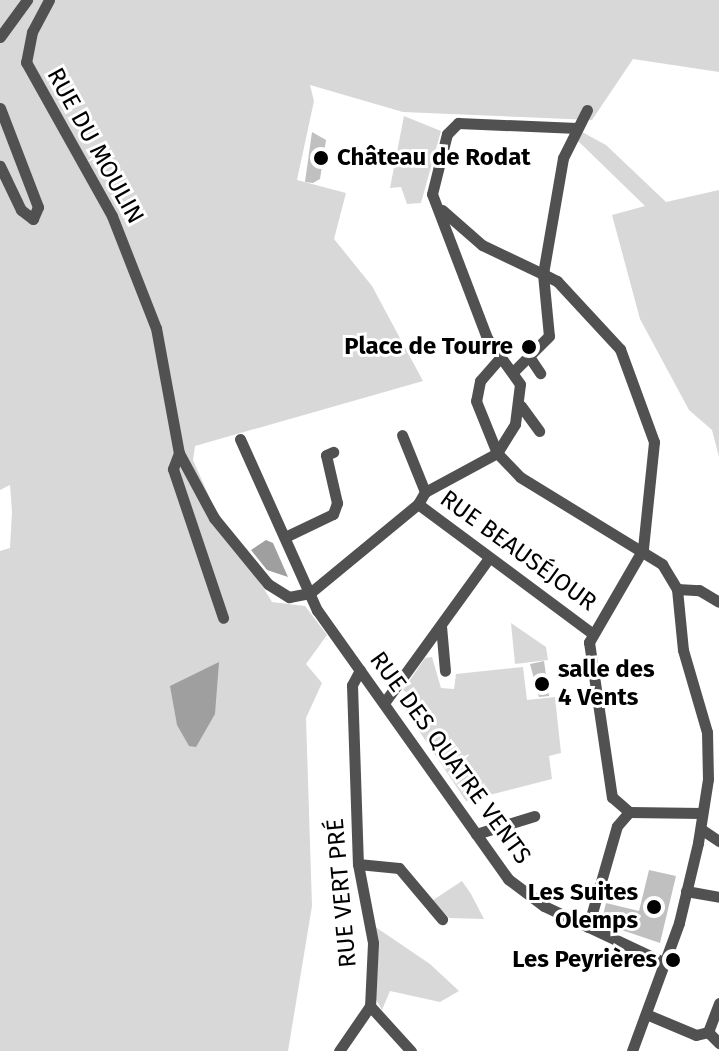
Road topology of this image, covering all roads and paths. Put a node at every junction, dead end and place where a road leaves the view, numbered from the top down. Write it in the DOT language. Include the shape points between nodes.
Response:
graph roads {
  1 [pos="27,0"];
  2 [pos="49,0"];
  3 [pos="0,37"];
  4 [pos="0,108"];
  5 [pos="587,110"];
  6 [pos="577,128"];
  7 [pos="0,166"];
  8 [pos="439,207"];
  9 [pos="543,274"];
  10 [pos="528,355"];
  11 [pos="499,359"];
  12 [pos="514,371"];
  13 [pos="540,373"];
  14 [pos="521,406"];
  15 [pos="539,431"];
  16 [pos="402,435"];
  17 [pos="240,439"];
  18 [pos="333,452"];
  19 [pos="179,453"];
  20 [pos="497,453"];
  21 [pos="425,492"];
  22 [pos="418,504"];
  23 [pos="285,537"];
  24 [pos="643,549"];
  25 [pos="489,558"];
  26 [pos="677,589"];
  27 [pos="308,594"];
  28 [pos="719,602"];
  29 [pos="223,618"];
  30 [pos="441,625"];
  31 [pos="592,633"];
  32 [pos="360,670"];
  33 [pos="445,671"];
  34 [pos="384,703"];
  35 [pos="714,750"];
  36 [pos="629,812"];
  37 [pos="702,813"];
  38 [pos="534,816"];
  39 [pos="701,829"];
  40 [pos="476,834"];
  41 [pos="719,841"];
  42 [pos="358,864"];
  43 [pos="686,891"];
  44 [pos="719,897"];
  45 [pos="442,919"];
  46 [pos="588,927"];
  47 [pos="665,963"];
  48 [pos="719,1003"];
  49 [pos="370,1006"];
  50 [pos="646,1014"];
  51 [pos="708,1032"];
  52 [pos="719,1043"];
  53 [pos="339,1051"];
  54 [pos="411,1051"];
  55 [pos="632,1051"];
  1 -- 3 [label="street"];
  2 -- 19 [label="street, RUE DU MOULIN" via="32,32 26,62 112,216 156,328"];
  4 -- 7 [label="street" via="38,207 33,219 21,210"];
  5 -- 6 [label="street"];
  6 -- 8 [label="street" via="450,127 432,194"];
  6 -- 9 [label="street" via="559,177"];
  8 -- 9 [label="street" via="482,245"];
  8 -- 11 [label="street" via="450,246"];
  9 -- 10 [label="street" via="549,336"];
  9 -- 24 [label="street" via="557,281 620,349 651,424"];
  10 -- 12 [label="street"];
  10 -- 13 [label="street"];
  11 -- 12 [label="street"];
  11 -- 20 [label="street" via="480,381 476,401"];
  12 -- 14 [label="street"];
  14 -- 15 [label="street"];
  14 -- 20 [label="street"];
  16 -- 21 [label="street"];
  17 -- 23 [label="street, RUE DES QUATRE VENTS"];
  18 -- 23 [label="street" via="326,455 337,503 333,514"];
  19 -- 27 [label="street" via="214,518 268,584 289,597"];
  19 -- 29 [label="street" via="173,469"];
  20 -- 21 [label="street"];
  20 -- 24 [label="street" via="520,477"];
  21 -- 22 [label="street"];
  22 -- 25 [label="street, RUE BEAUSÉJOUR"];
  22 -- 27 [label="street"];
  23 -- 27 [label="street, RUE DES QUATRE VENTS"];
  24 -- 26 [label="street" via="662,564"];
  24 -- 31 [label="street"];
  25 -- 30 [label="street"];
  25 -- 31 [label="street, RUE BEAUSÉJOUR"];
  26 -- 28 [label="street" via="699,590"];
  26 -- 35 [label="street" via="683,650"];
  27 -- 32 [label="street, RUE DES QUATRE VENTS"];
  30 -- 33 [label="street"];
  30 -- 34 [label="street"];
  31 -- 36 [label="street" via="589,650 612,797"];
  32 -- 34 [label="street, RUE DES QUATRE VENTS"];
  32 -- 42 [label="street, RUE VERT PRÉ" via="352,685"];
  34 -- 40 [label="street, RUE DES QUATRE VENTS"];
  35 -- 37 [label="street"];
  36 -- 37 [label="street"];
  36 -- 46 [label="street" via="617,826"];
  37 -- 39 [label="street"];
  38 -- 40 [label="street"];
  39 -- 41 [label="street"];
  39 -- 43 [label="street"];
  40 -- 46 [label="street, RUE DES QUATRE VENTS" via="522,892"];
  42 -- 45 [label="street" via="399,868"];
  42 -- 49 [label="street, RUE VERT PRÉ" via="373,943"];
  43 -- 44 [label="street"];
  43 -- 47 [label="street"];
  46 -- 47 [label="street, RUE DES QUATRE VENTS"];
  47 -- 50 [label="street"];
  48 -- 51 [label="street"];
  49 -- 53 [label="street"];
  49 -- 54 [label="street"];
  50 -- 51 [label="street" via="696,1035"];
  50 -- 55 [label="street"];
  51 -- 52 [label="street"];
}
